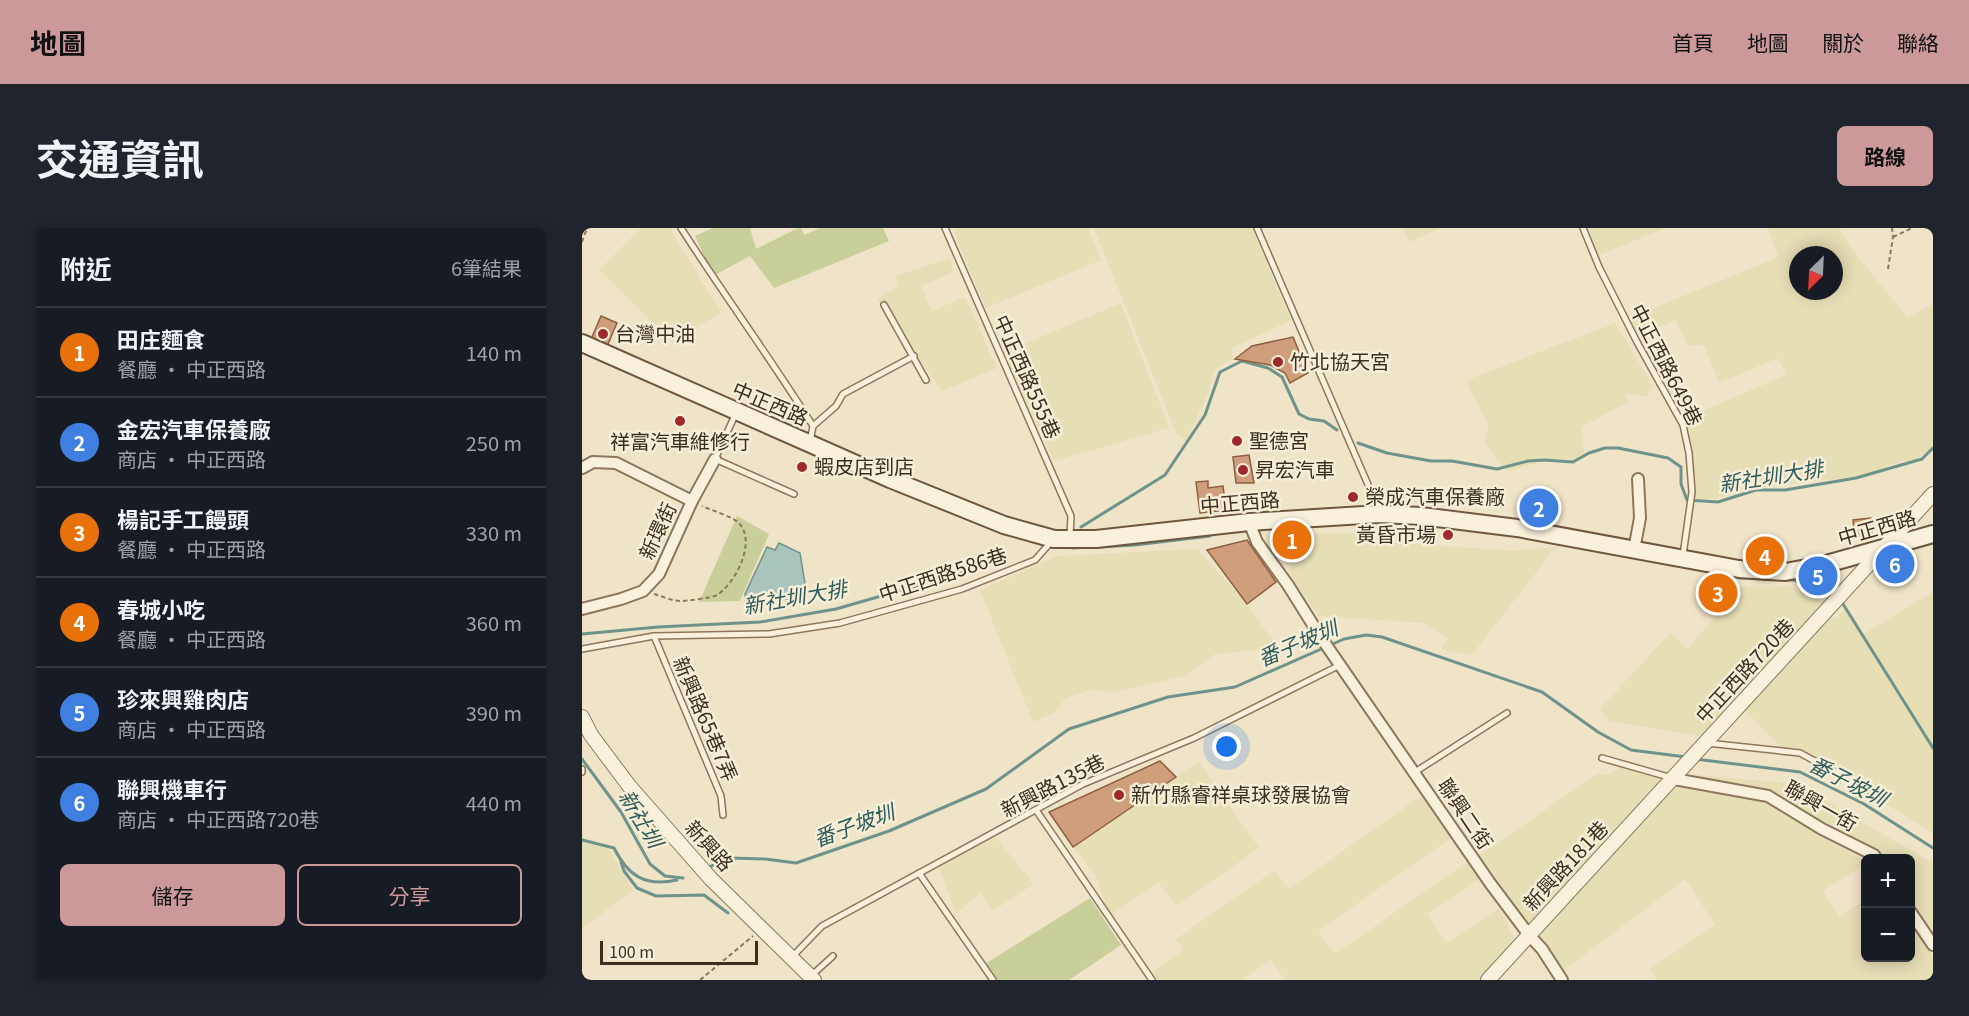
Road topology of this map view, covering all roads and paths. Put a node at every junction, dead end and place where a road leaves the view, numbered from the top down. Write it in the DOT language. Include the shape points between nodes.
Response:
graph roads {
  1 [pos="587,228"];
  2 [pos="681,228"];
  3 [pos="945,228"];
  4 [pos="1257,228"];
  5 [pos="1583,228"];
  6 [pos="1892,228"];
  7 [pos="1912,228"];
  8 [pos="584,232"];
  9 [pos="1893,237"];
  10 [pos="582,242"];
  11 [pos="1888,269"];
  12 [pos="884,305"];
  13 [pos="582,343"];
  14 [pos="914,356"];
  15 [pos="926,380"];
  16 [pos="736,412"];
  17 [pos="813,426"];
  18 [pos="810,444"];
  19 [pos="715,459"];
  20 [pos="582,468"];
  21 [pos="1638,478"];
  22 [pos="794,494"];
  23 [pos="1933,494"];
  24 [pos="692,501"];
  25 [pos="1380,514"];
  26 [pos="1250,522"];
  27 [pos="1933,534"];
  28 [pos="1062,539"];
  29 [pos="1887,547"];
  30 [pos="1634,550"];
  31 [pos="1682,559"];
  32 [pos="653,594"];
  33 [pos="582,609"];
  34 [pos="654,636"];
  35 [pos="582,649"];
  36 [pos="1341,664"];
  37 [pos="1507,713"];
  38 [pos="584,724"];
  39 [pos="1706,742"];
  40 [pos="1602,759"];
  41 [pos="1415,772"];
  42 [pos="1674,779"];
  43 [pos="1870,791"];
  44 [pos="1036,810"];
  45 [pos="723,815"];
  46 [pos="1872,854"];
  47 [pos="919,873"];
  48 [pos="1915,917"];
  49 [pos="762,929"];
  50 [pos="1529,935"];
  51 [pos="1933,945"];
  52 [pos="833,956"];
  53 [pos="792,957"];
  54 [pos="813,978"];
  55 [pos="700,980"];
  56 [pos="993,980"];
  57 [pos="1152,980"];
  58 [pos="1488,980"];
  59 [pos="1562,980"];
  1 -- 8 [label="path"];
  2 -- 17 [label="lane"];
  3 -- 28 [label="lane, 中正西路555巷" via="1071,516"];
  4 -- 25 [label="lane"];
  5 -- 31 [label="lane, 中正西路649巷" via="1637,342 1683,425 1692,492"];
  6 -- 9 [label="path"];
  7 -- 9 [label="path"];
  8 -- 10 [label="path"];
  9 -- 11 [label="path"];
  12 -- 14 [label="lane"];
  13 -- 16 [label="main road, 中正西路"];
  14 -- 15 [label="lane"];
  14 -- 17 [label="lane" via="843,394 836,406"];
  16 -- 18 [label="main road, 中正西路"];
  16 -- 19 [label="lane"];
  17 -- 18 [label="lane"];
  18 -- 28 [label="main road, 中正西路" via="1004,525"];
  19 -- 22 [label="lane"];
  19 -- 24 [label="street, 新環街"];
  20 -- 24 [label="street" via="593,462 616,463"];
  21 -- 30 [label="street" via="1640,518"];
  23 -- 29 [label="street, 中正西路720巷"];
  24 -- 32 [label="path" via="739,523 746,536 742,563 716,596 679,601"];
  24 -- 33 [label="street, 新環街" via="659,574 643,591"];
  25 -- 26 [label="main road, 中正西路"];
  25 -- 30 [label="main road, 中正西路" via="1517,528"];
  26 -- 28 [label="main road, 中正西路" via="1119,537"];
  26 -- 36 [label="street, 聯興二街" via="1257,542"];
  27 -- 29 [label="main road, 中正西路"];
  28 -- 34 [label="lane, 中正西路586巷" via="1035,560 962,589 840,623 769,634"];
  29 -- 31 [label="main road, 中正西路" via="1785,572"];
  29 -- 39 [label="street, 中正西路720巷"];
  30 -- 31 [label="main road, 中正西路"];
  34 -- 35 [label="lane, 中正西路586巷"];
  34 -- 45 [label="lane, 新興路65巷7弄" via="721,796"];
  36 -- 41 [label="street, 聯興二街"];
  36 -- 44 [label="lane, 新興路135巷" via="1194,738 1083,784"];
  37 -- 41 [label="lane"];
  38 -- 49 [label="street, 新興路" via="630,787 711,879"];
  39 -- 42 [label="street, 中正西路720巷"];
  39 -- 43 [label="lane" via="1800,753"];
  40 -- 42 [label="lane"];
  41 -- 50 [label="street, 聯興二街"];
  42 -- 46 [label="street, 聯興一街" via="1768,796"];
  42 -- 50 [label="street, 新興路181巷"];
  44 -- 47 [label="lane, 新興路135巷"];
  44 -- 57 [label="lane"];
  47 -- 53 [label="lane, 新興路135巷" via="822,926"];
  47 -- 56 [label="lane"];
  48 -- 51 [label="street"];
  49 -- 53 [label="street, 新興路"];
  49 -- 55 [label="path"];
  50 -- 58 [label="street, 新興路181巷"];
  50 -- 59 [label="street, 聯興二街"];
  52 -- 54 [label="lane"];
  53 -- 54 [label="street, 新興路"];
}
